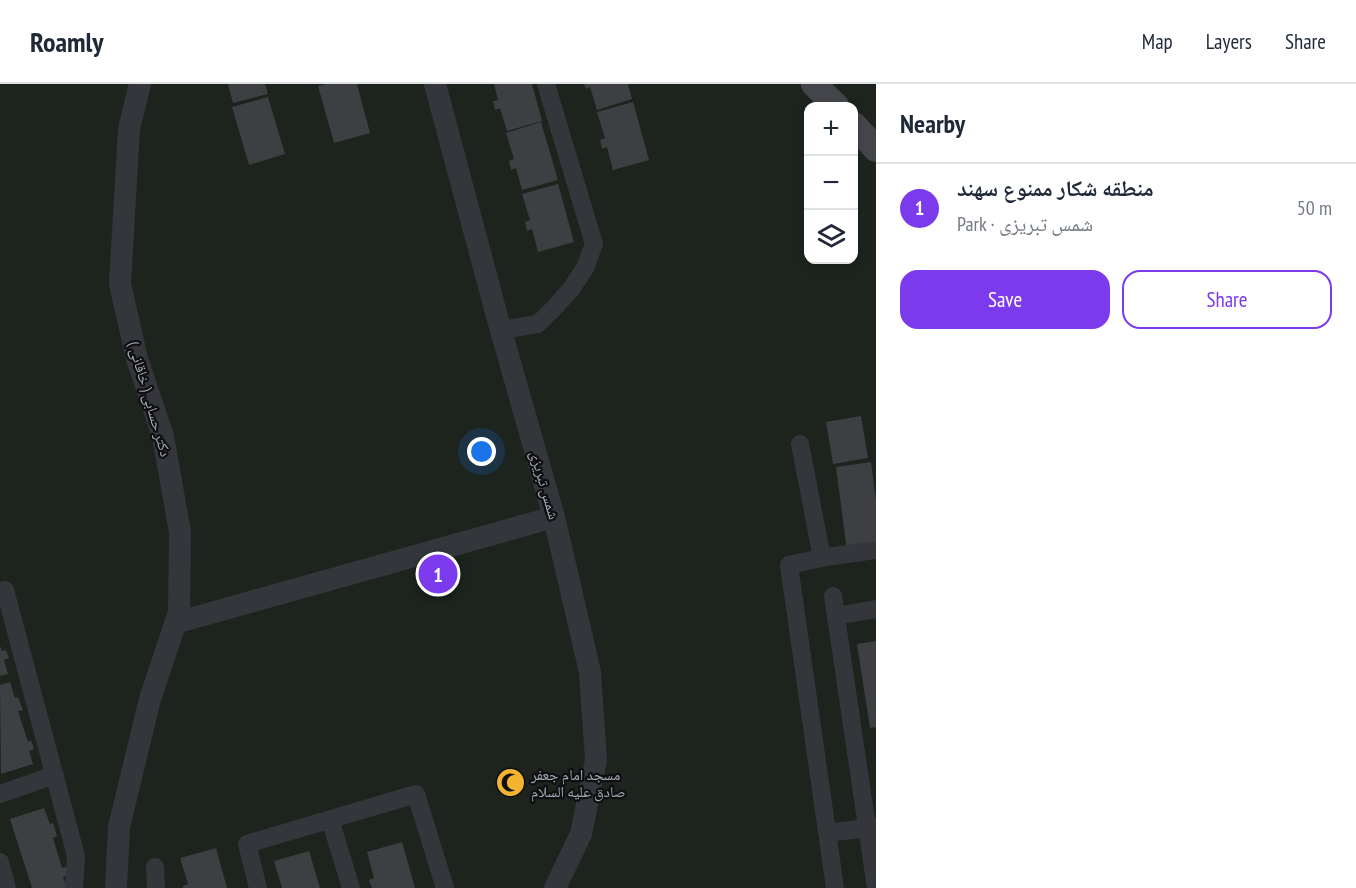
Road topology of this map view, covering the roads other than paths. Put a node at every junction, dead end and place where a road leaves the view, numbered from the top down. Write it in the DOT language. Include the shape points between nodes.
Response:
graph roads {
  1 [pos="140,84"];
  2 [pos="435,84"];
  3 [pos="546,84"];
  4 [pos="814,84"];
  5 [pos="832,102"];
  6 [pos="858,129"];
  7 [pos="876,149"];
  8 [pos="501,330"];
  9 [pos="800,444"];
  10 [pos="554,517"];
  11 [pos="876,550"];
  12 [pos="822,558"];
  13 [pos="5,590"];
  14 [pos="833,596"];
  15 [pos="876,609"];
  16 [pos="836,616"];
  17 [pos="175,623"];
  18 [pos="55,775"];
  19 [pos="0,794"];
  20 [pos="330,819"];
  21 [pos="872,828"];
  22 [pos="827,833"];
  23 [pos="0,862"];
  24 [pos="155,867"];
  25 [pos="7,888"];
  26 [pos="74,888"];
  27 [pos="116,888"];
  28 [pos="156,888"];
  29 [pos="258,888"];
  30 [pos="351,888"];
  31 [pos="445,888"];
  32 [pos="555,888"];
  33 [pos="835,888"];
  34 [pos="876,888"];
  1 -- 17 [label="street, دکتر حسابی ( خاقانی )" via="129,129 120,284 136,359 163,436 180,532"];
  2 -- 8 [label="street, شمس تبریزی"];
  3 -- 8 [label="street" via="594,244 571,290 550,313 538,324"];
  4 -- 5 [label="main road"];
  6 -- 7 [label="main road"];
  8 -- 10 [label="street, شمس تبریزی"];
  9 -- 12 [label="street"];
  10 -- 17 [label="street"];
  10 -- 32 [label="street, شمس تبریزی" via="590,672 596,760 581,834"];
  11 -- 12 [label="street"];
  12 -- 22 [label="street" via="789,565"];
  13 -- 18 [label="street"];
  14 -- 16 [label="street"];
  15 -- 16 [label="street"];
  16 -- 21 [label="street"];
  17 -- 27 [label="street, دکتر حسابی ( خاقانی )" via="150,699 119,827"];
  18 -- 19 [label="street"];
  18 -- 26 [label="street" via="76,856"];
  20 -- 29 [label="street" via="247,844"];
  20 -- 30 [label="street"];
  20 -- 31 [label="street" via="417,794"];
  21 -- 22 [label="street"];
  21 -- 34 [label="street"];
  22 -- 33 [label="street"];
  23 -- 25 [label="street"];
  24 -- 28 [label="street"];
}
